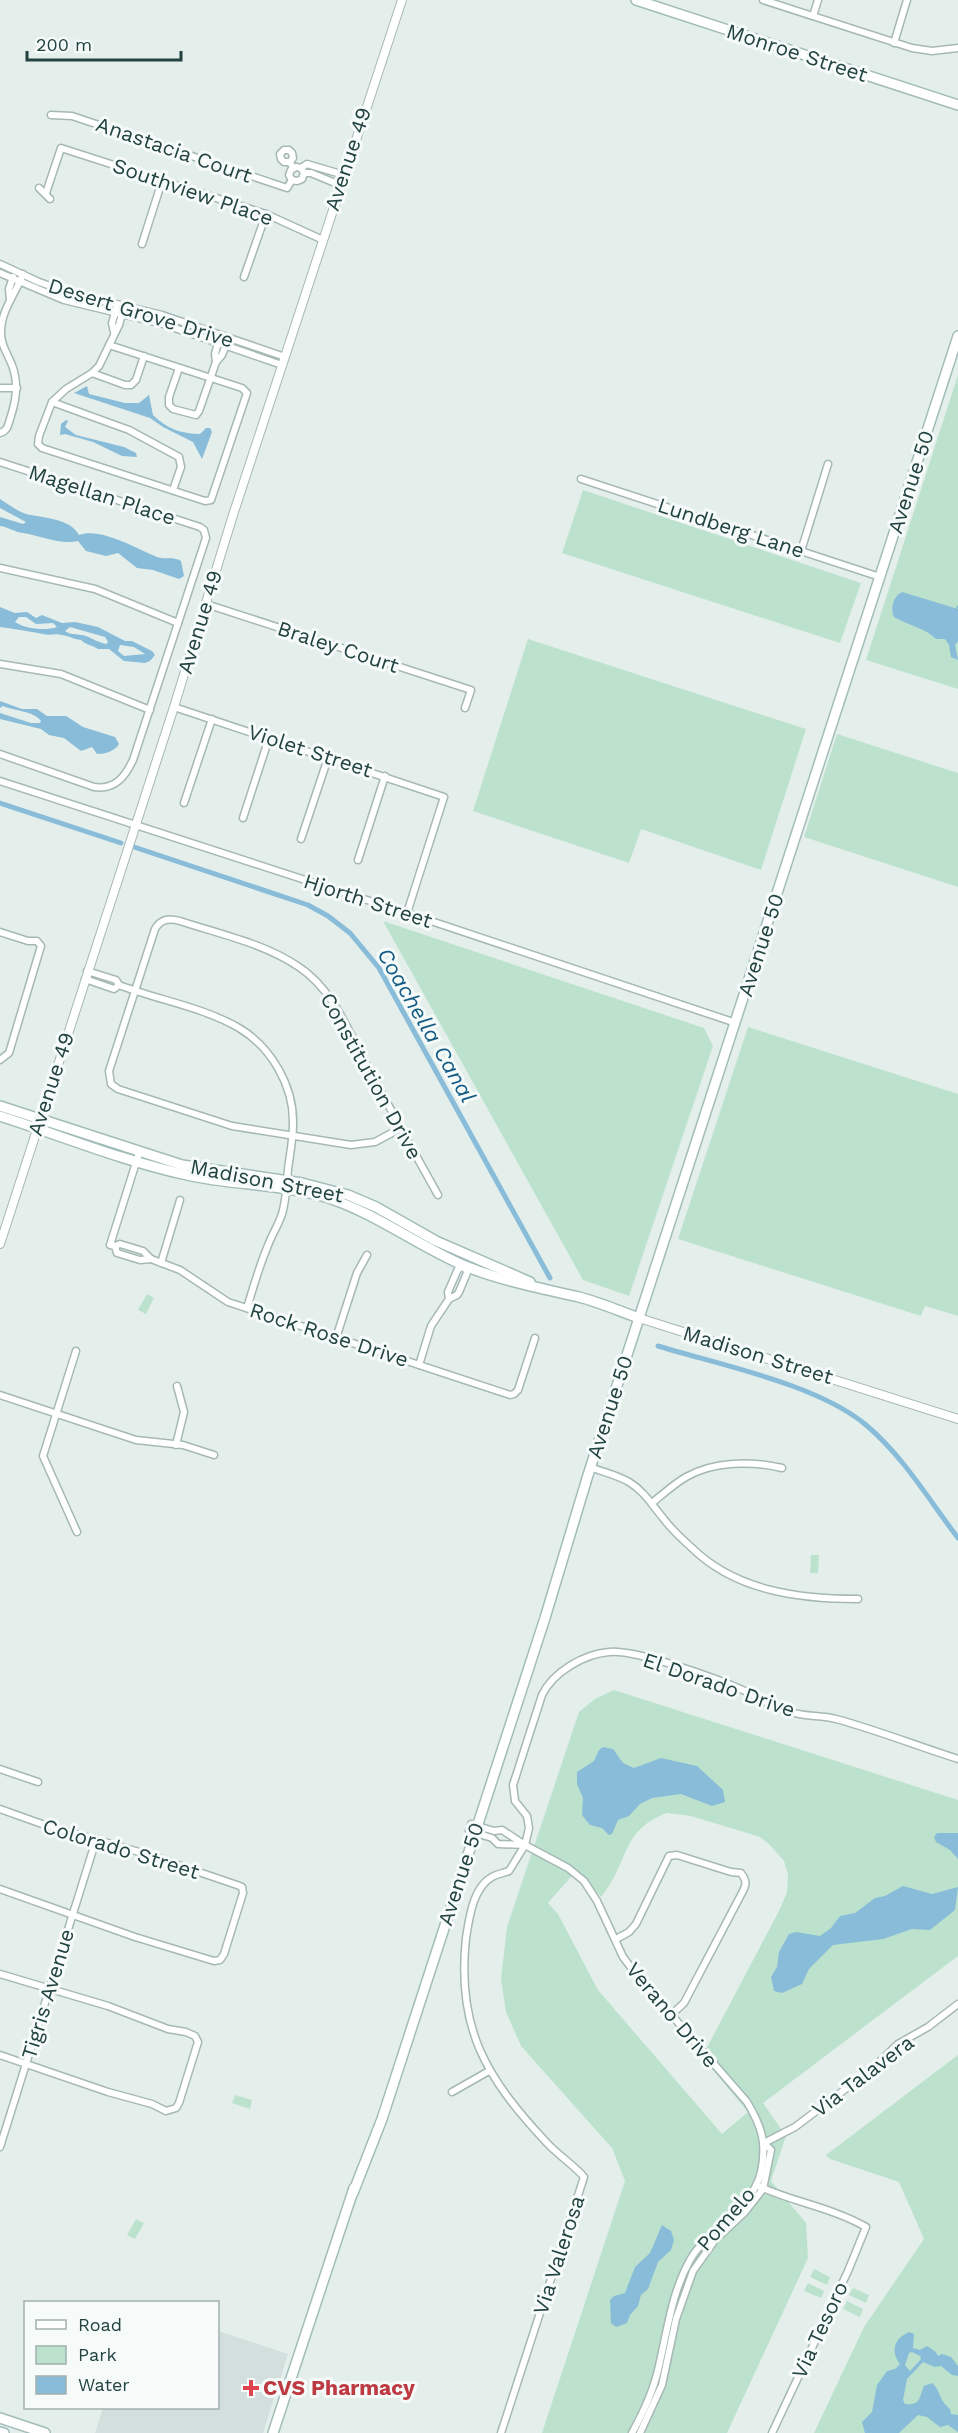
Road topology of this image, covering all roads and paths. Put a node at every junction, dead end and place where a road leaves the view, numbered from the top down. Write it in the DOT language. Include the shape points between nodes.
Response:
graph roads {
  1 [pos="402,0"];
  2 [pos="636,0"];
  3 [pos="764,0"];
  4 [pos="818,0"];
  5 [pos="908,0"];
  6 [pos="813,16"];
  7 [pos="894,43"];
  8 [pos="958,48"];
  9 [pos="958,105"];
  10 [pos="51,115"];
  11 [pos="302,171"];
  12 [pos="344,175"];
  13 [pos="292,180"];
  14 [pos="162,181"];
  15 [pos="340,185"];
  16 [pos="39,188"];
  17 [pos="46,193"];
  18 [pos="50,199"];
  19 [pos="266,214"];
  20 [pos="322,240"];
  21 [pos="142,244"];
  22 [pos="0,264"];
  23 [pos="16,271"];
  24 [pos="0,273"];
  25 [pos="23,274"];
  26 [pos="244,278"];
  27 [pos="12,279"];
  28 [pos="20,282"];
  29 [pos="10,300"];
  30 [pos="121,306"];
  31 [pos="3,310"];
  32 [pos="118,314"];
  33 [pos="958,336"];
  34 [pos="219,340"];
  35 [pos="227,342"];
  36 [pos="1,344"];
  37 [pos="109,345"];
  38 [pos="144,356"];
  39 [pos="283,361"];
  40 [pos="216,362"];
  41 [pos="179,368"];
  42 [pos="92,374"];
  43 [pos="211,377"];
  44 [pos="0,388"];
  45 [pos="17,388"];
  46 [pos="52,402"];
  47 [pos="2,433"];
  48 [pos="0,462"];
  49 [pos="828,464"];
  50 [pos="581,479"];
  51 [pos="173,490"];
  52 [pos="801,551"];
  53 [pos="0,568"];
  54 [pos="880,577"];
  55 [pos="206,604"];
  56 [pos="178,623"];
  57 [pos="0,664"];
  58 [pos="174,707"];
  59 [pos="465,708"];
  60 [pos="150,710"];
  61 [pos="212,719"];
  62 [pos="269,738"];
  63 [pos="0,754"];
  64 [pos="328,758"];
  65 [pos="385,776"];
  66 [pos="0,781"];
  67 [pos="184,803"];
  68 [pos="243,818"];
  69 [pos="135,827"];
  70 [pos="301,838"];
  71 [pos="358,860"];
  72 [pos="407,913"];
  73 [pos="0,932"];
  74 [pos="86,975"];
  75 [pos="106,977"];
  76 [pos="103,985"];
  77 [pos="119,986"];
  78 [pos="135,991"];
  79 [pos="736,1023"];
  80 [pos="2,1059"];
  81 [pos="0,1106"];
  82 [pos="0,1116"];
  83 [pos="38,1123"];
  84 [pos="401,1128"];
  85 [pos="292,1135"];
  86 [pos="138,1157"];
  87 [pos="286,1185"];
  88 [pos="438,1195"];
  89 [pos="180,1200"];
  90 [pos="0,1244"];
  91 [pos="367,1255"];
  92 [pos="161,1263"];
  93 [pos="465,1267"];
  94 [pos="454,1280"];
  95 [pos="463,1284"];
  96 [pos="557,1294"];
  97 [pos="449,1299"];
  98 [pos="247,1308"];
  99 [pos="639,1318"];
  100 [pos="336,1338"];
  101 [pos="535,1338"];
  102 [pos="76,1351"];
  103 [pos="418,1365"];
  104 [pos="177,1386"];
  105 [pos="0,1395"];
  106 [pos="57,1415"];
  107 [pos="958,1419"];
  108 [pos="176,1444"];
  109 [pos="214,1455"];
  110 [pos="590,1467"];
  111 [pos="782,1468"];
  112 [pos="652,1503"];
  113 [pos="77,1532"];
  114 [pos="858,1599"];
  115 [pos="958,1759"];
  116 [pos="0,1769"];
  117 [pos="38,1782"];
  118 [pos="0,1809"];
  119 [pos="473,1829"];
  120 [pos="96,1840"];
  121 [pos="524,1847"];
  122 [pos="0,1889"];
  123 [pos="72,1914"];
  124 [pos="616,1939"];
  125 [pos="0,1974"];
  126 [pos="49,1989"];
  127 [pos="958,2004"];
  128 [pos="671,2015"];
  129 [pos="0,2055"];
  130 [pos="26,2064"];
  131 [pos="489,2071"];
  132 [pos="452,2092"];
  133 [pos="1,2139"];
  134 [pos="764,2143"];
  135 [pos="0,2148"];
  136 [pos="756,2185"];
  137 [pos="763,2189"];
  138 [pos="0,2418"];
  139 [pos="45,2433"];
  140 [pos="273,2433"];
  141 [pos="501,2433"];
  142 [pos="632,2433"];
  143 [pos="640,2433"];
  144 [pos="772,2433"];
  1 -- 12 [label="street, Avenue 49"];
  2 -- 9 [label="main road, Monroe Street"];
  3 -- 6 [label="street"];
  4 -- 6 [label="street"];
  5 -- 7 [label="street"];
  6 -- 7 [label="street"];
  7 -- 8 [label="street" via="932,51"];
  10 -- 13 [label="street, Anastacia Court" via="72,116 287,188"];
  11 -- 12 [label="street" via="307,164"];
  11 -- 13 [label="street, Anastacia Court" via="300,181"];
  11 -- 13 [label="street" via="291,165"];
  11 -- 15 [label="street"];
  12 -- 15 [label="street, Avenue 49"];
  14 -- 17 [label="street, Southview Place" via="61,148"];
  14 -- 19 [label="street, Southview Place"];
  14 -- 21 [label="street"];
  15 -- 20 [label="street, Avenue 49"];
  16 -- 17 [label="street"];
  17 -- 18 [label="street"];
  19 -- 20 [label="street, Southview Place"];
  19 -- 26 [label="street"];
  20 -- 39 [label="street, Avenue 49"];
  22 -- 23 [label="street, Desert Grove Drive"];
  23 -- 25 [label="street, Desert Grove Drive"];
  23 -- 27 [label="street"];
  24 -- 27 [label="street, Desert Grove Drive"];
  25 -- 28 [label="street"];
  25 -- 30 [label="street, Desert Grove Drive" via="67,292"];
  27 -- 28 [label="street, Desert Grove Drive"];
  27 -- 29 [label="street"];
  28 -- 29 [label="street"];
  28 -- 32 [label="street, Desert Grove Drive" via="64,300"];
  29 -- 31 [label="street"];
  30 -- 32 [label="street"];
  30 -- 34 [label="street, Desert Grove Drive" via="170,318"];
  31 -- 36 [label="street"];
  32 -- 34 [label="street, Desert Grove Drive"];
  32 -- 37 [label="street"];
  33 -- 54 [label="main road, Avenue 50"];
  34 -- 35 [label="street, Desert Grove Drive"];
  34 -- 40 [label="street"];
  35 -- 39 [label="street, Desert Grove Drive"];
  35 -- 40 [label="street"];
  36 -- 45 [label="street" via="13,368"];
  37 -- 38 [label="street"];
  37 -- 42 [label="street"];
  38 -- 41 [label="street"];
  38 -- 42 [label="street" via="131,385"];
  39 -- 55 [label="street, Avenue 49"];
  40 -- 43 [label="street"];
  41 -- 43 [label="street"];
  41 -- 43 [label="street" via="168,402 173,409 189,415 200,411"];
  42 -- 46 [label="street"];
  43 -- 51 [label="street" via="247,393 211,500"];
  44 -- 45 [label="street"];
  45 -- 47 [label="street"];
  46 -- 51 [label="street" via="129,430 179,457 181,467"];
  46 -- 51 [label="street" via="39,436 42,448"];
  48 -- 56 [label="street, Magellan Place" via="204,530 206,538"];
  49 -- 52 [label="street"];
  50 -- 52 [label="street, Lundberg Lane"];
  52 -- 54 [label="street, Lundberg Lane"];
  53 -- 56 [label="street" via="94,589"];
  54 -- 79 [label="main road, Avenue 50"];
  55 -- 58 [label="street, Avenue 49"];
  55 -- 59 [label="street, Braley Court" via="471,690"];
  56 -- 60 [label="street"];
  57 -- 60 [label="street" via="61,674"];
  58 -- 61 [label="street, Violet Street"];
  58 -- 69 [label="street, Avenue 49"];
  60 -- 63 [label="street" via="131,766 121,781 102,788 80,784"];
  61 -- 62 [label="street, Violet Street"];
  61 -- 67 [label="street"];
  62 -- 64 [label="street, Violet Street"];
  62 -- 68 [label="street"];
  64 -- 65 [label="street, Violet Street"];
  64 -- 70 [label="street"];
  65 -- 71 [label="street"];
  65 -- 72 [label="street, Violet Street" via="444,797"];
  66 -- 69 [label="street, Hjorth Street"];
  69 -- 72 [label="street, Hjorth Street"];
  69 -- 74 [label="street, Avenue 49"];
  72 -- 79 [label="street, Hjorth Street"];
  73 -- 80 [label="street" via="37,941 41,946 9,1053"];
  74 -- 75 [label="street"];
  74 -- 76 [label="street"];
  74 -- 83 [label="street, Avenue 49"];
  75 -- 76 [label="street"];
  75 -- 77 [label="street"];
  76 -- 77 [label="street" via="114,989"];
  77 -- 78 [label="street"];
  78 -- 84 [label="street, Constitution Drive" via="155,929 166,919 269,951 316,980 341,1017"];
  78 -- 85 [label="street" via="224,1020 258,1043 285,1081 291,1100"];
  78 -- 85 [label="street" via="109,1071 111,1084 232,1126"];
  79 -- 99 [label="main road, Avenue 50"];
  81 -- 83 [label="main road, Madison Street"];
  82 -- 83 [label="main road, Madison Street"];
  83 -- 86 [label="main road, Madison Street"];
  83 -- 90 [label="street, Avenue 49"];
  84 -- 85 [label="street" via="361,1145"];
  84 -- 88 [label="street, Constitution Drive"];
  85 -- 87 [label="street"];
  86 -- 87 [label="main road, Madison Street" via="203,1179"];
  86 -- 92 [label="street, Rock Rose Drive" via="112,1246 136,1248"];
  87 -- 93 [label="main road, Madison Street" via="350,1207"];
  87 -- 96 [label="main road, Madison Street" via="327,1189 360,1200 436,1241"];
  87 -- 98 [label="street" via="282,1215 267,1246"];
  89 -- 92 [label="street"];
  91 -- 100 [label="street" via="357,1273"];
  92 -- 98 [label="street, Rock Rose Drive" via="180,1270 228,1302"];
  93 -- 94 [label="street" via="458,1269"];
  93 -- 95 [label="street"];
  93 -- 96 [label="main road, Madison Street"];
  94 -- 95 [label="street"];
  94 -- 97 [label="street"];
  95 -- 97 [label="street" via="458,1296"];
  96 -- 99 [label="main road, Madison Street"];
  97 -- 103 [label="street" via="431,1326"];
  98 -- 100 [label="street, Rock Rose Drive"];
  99 -- 107 [label="street, Madison Street"];
  99 -- 110 [label="main road, Avenue 50"];
  100 -- 103 [label="street, Rock Rose Drive"];
  101 -- 103 [label="street, Rock Rose Drive" via="518,1390 510,1395"];
  102 -- 106 [label="street"];
  104 -- 108 [label="street" via="184,1412"];
  105 -- 106 [label="street"];
  106 -- 108 [label="street" via="136,1440"];
  106 -- 113 [label="street" via="43,1456"];
  108 -- 109 [label="street"];
  110 -- 112 [label="street" via="629,1482"];
  110 -- 119 [label="main road, Avenue 50" via="545,1618"];
  111 -- 112 [label="street" via="756,1462 708,1469 686,1477"];
  112 -- 114 [label="street" via="694,1550 740,1579 798,1597"];
  115 -- 121 [label="street, El Dorado Drive" via="834,1718 791,1713 747,1692 668,1665 609,1652 570,1667 547,1684 542,1695 513,1785 515,1801 527,1816 529,1828"];
  116 -- 117 [label="street"];
  118 -- 120 [label="street, Colorado Street"];
  119 -- 121 [label="street, Verano Drive" via="498,1844"];
  119 -- 121 [label="street, Verano Drive" via="502,1830"];
  119 -- 140 [label="main road, Avenue 50" via="382,2119 353,2193"];
  120 -- 123 [label="street, Tigris Avenue"];
  120 -- 123 [label="street, Colorado Street" via="242,1887 224,1954 214,1961"];
  121 -- 124 [label="street, Verano Drive" via="568,1868 584,1881"];
  121 -- 131 [label="street, Via Valerosa" via="509,1871 484,1882 467,1930 463,1990 471,2025"];
  122 -- 123 [label="street"];
  123 -- 126 [label="street, Tigris Avenue"];
  124 -- 128 [label="street, Verano Drive" via="623,1957"];
  124 -- 128 [label="street" via="636,1924 669,1856 741,1873 746,1883 743,1891 684,2003"];
  125 -- 126 [label="street"];
  126 -- 130 [label="street, Tigris Avenue"];
  126 -- 130 [label="street" via="195,2036 198,2042 179,2103 172,2111"];
  127 -- 134 [label="street, Via Talavera" via="898,2044 872,2069 795,2127"];
  128 -- 134 [label="street, Verano Drive" via="747,2102 759,2122"];
  129 -- 130 [label="street"];
  130 -- 133 [label="street, Tigris Avenue"];
  131 -- 132 [label="street"];
  131 -- 141 [label="street, Via Valerosa" via="548,2145 584,2177"];
  133 -- 135 [label="street, Tigris Avenue"];
  134 -- 136 [label="street, Pomelo"];
  134 -- 137 [label="street, Pomelo" via="771,2150"];
  136 -- 137 [label="street"];
  136 -- 142 [label="street, Pomelo" via="740,2209 691,2260 666,2327 653,2388"];
  137 -- 143 [label="street, Pomelo" via="715,2240 693,2271 676,2319 662,2385"];
  137 -- 144 [label="street, Via Tesoro" via="836,2211 866,2227"];
  138 -- 139 [label="main road"];
}
